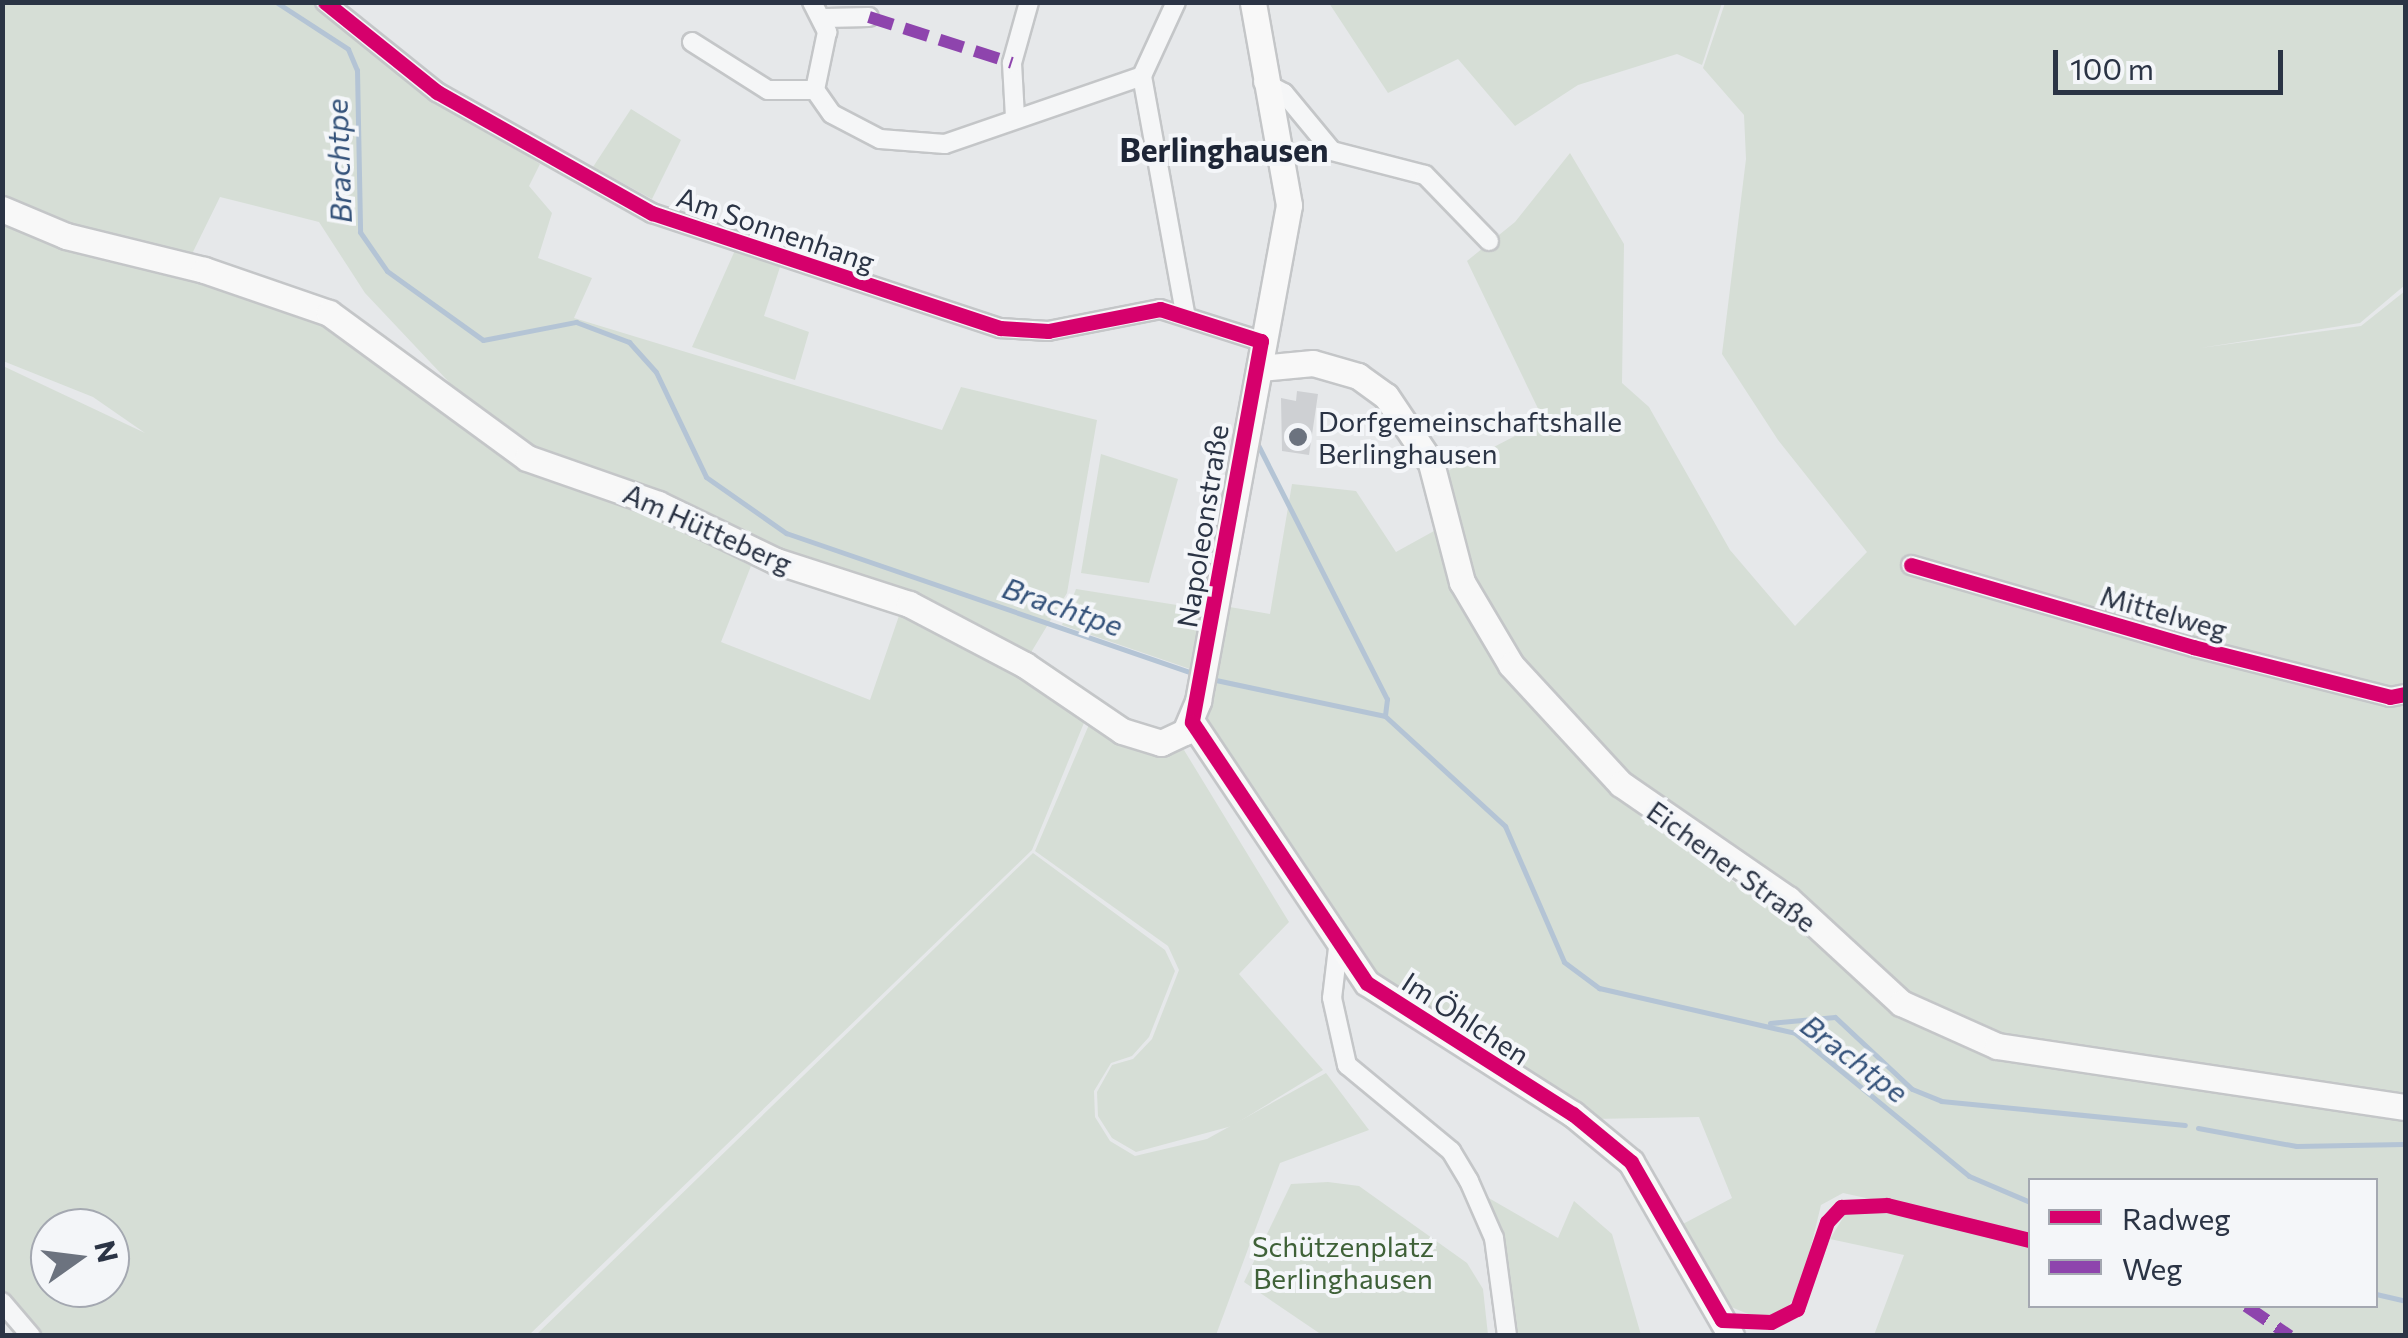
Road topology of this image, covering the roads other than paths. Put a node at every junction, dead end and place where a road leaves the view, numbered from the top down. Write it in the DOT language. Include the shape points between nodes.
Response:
graph roads {
  1 [pos="324,2"];
  2 [pos="812,2"];
  3 [pos="1029,2"];
  4 [pos="1176,2"];
  5 [pos="1253,2"];
  6 [pos="825,18"];
  7 [pos="869,18"];
  8 [pos="692,42"];
  9 [pos="1142,76"];
  10 [pos="1262,82"];
  11 [pos="815,90"];
  12 [pos="1016,117"];
  13 [pos="2,209"];
  14 [pos="1490,241"];
  15 [pos="1185,312"];
  16 [pos="1261,341"];
  17 [pos="1260,368"];
  18 [pos="1911,565"];
  19 [pos="2406,694"];
  20 [pos="1195,711"];
  21 [pos="1338,948"];
  22 [pos="2406,1107"];
  23 [pos="2,1302"];
  24 [pos="32,1336"];
  25 [pos="1507,1336"];
  26 [pos="1731,1336"];
  1 -- 15 [label="street, Am Sonnenhang" via="436,92 652,214 1000,328 1048,331 1160,309"];
  2 -- 6 [label="street"];
  3 -- 12 [label="street" via="1012,63"];
  4 -- 9 [label="street"];
  5 -- 10 [label="main road, Napoleonstraße"];
  6 -- 7 [label="street"];
  6 -- 11 [label="street"];
  8 -- 11 [label="street" via="768,90"];
  9 -- 12 [label="street"];
  9 -- 15 [label="street"];
  10 -- 14 [label="street" via="1284,92 1332,151 1425,175"];
  10 -- 16 [label="main road, Napoleonstraße" via="1289,196"];
  11 -- 12 [label="street" via="832,114 880,139 945,144"];
  13 -- 20 [label="main road, Am Hütteberg" via="343,320 527,458 658,504 776,562 909,604 1140,740 1168,742"];
  15 -- 16 [label="street, Am Sonnenhang"];
  16 -- 17 [label="main road, Napoleonstraße"];
  17 -- 20 [label="main road, Napoleonstraße" via="1248,400"];
  17 -- 22 [label="main road, Eichener Straße" via="1313,363 1358,376 1386,396 1431,463 1462,582 1511,665 1621,784 1788,899 1901,1004 1996,1046"];
  18 -- 19 [label="street, Mittelweg" via="2262,665 2390,697"];
  20 -- 21 [label="main road, Im Öhlchen"];
  21 -- 25 [label="street" via="1332,998 1347,1065 1452,1151 1494,1238"];
  21 -- 26 [label="main road, Im Öhlchen" via="1367,983 1573,1114 1631,1162"];
  23 -- 24 [label="street"];
}
